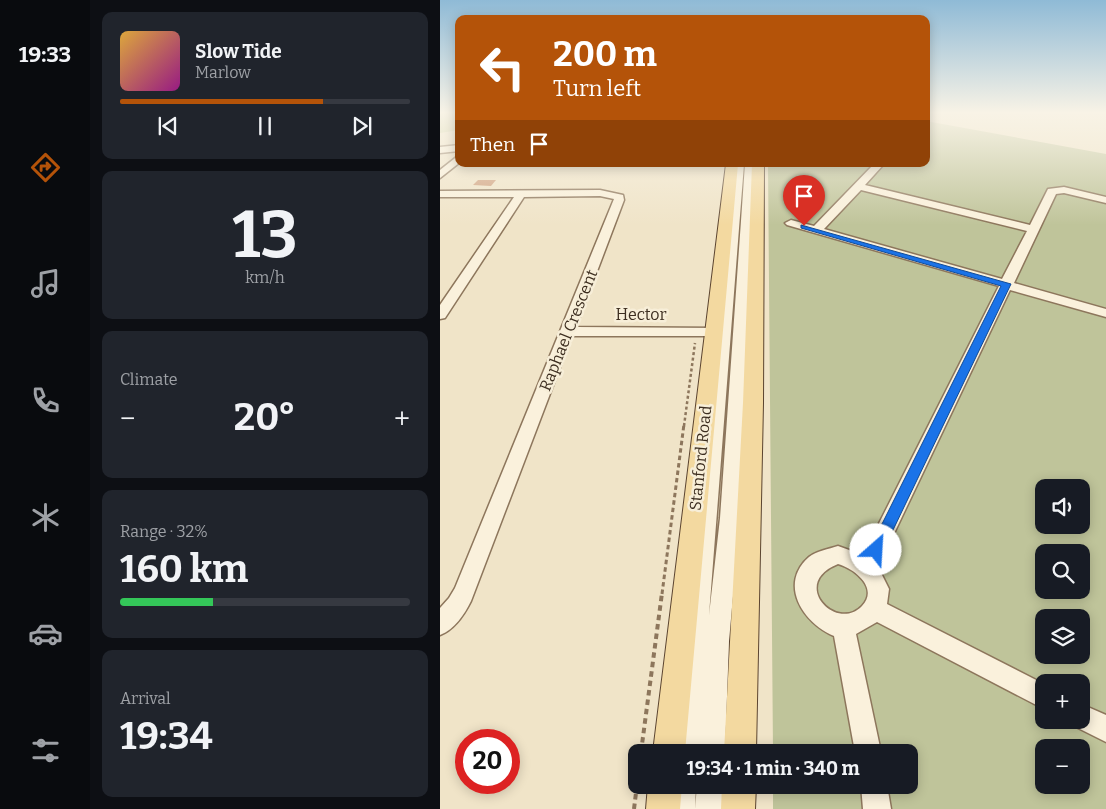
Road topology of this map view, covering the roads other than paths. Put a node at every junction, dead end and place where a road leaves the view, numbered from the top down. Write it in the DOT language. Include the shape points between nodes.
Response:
graph roads {
  1 [pos="455,162"];
  2 [pos="732,167"];
  3 [pos="738,167"];
  4 [pos="750,167"];
  5 [pos="758,167"];
  6 [pos="876,167"];
  7 [pos="440,175"];
  8 [pos="858,186"];
  9 [pos="440,194"];
  10 [pos="521,194"];
  11 [pos="1106,200"];
  12 [pos="791,223"];
  13 [pos="1032,229"];
  14 [pos="817,230"];
  15 [pos="1006,284"];
  16 [pos="1106,313"];
  17 [pos="440,314"];
  18 [pos="568,331"];
  19 [pos="705,332"];
  20 [pos="868,568"];
  21 [pos="874,609"];
  22 [pos="440,624"];
  23 [pos="843,625"];
  24 [pos="1035,692"];
  25 [pos="1090,721"];
  26 [pos="1106,729"];
  27 [pos="670,744"];
  28 [pos="687,744"];
  29 [pos="712,744"];
  30 [pos="740,744"];
  31 [pos="866,744"];
  32 [pos="664,794"];
  33 [pos="683,794"];
  34 [pos="710,794"];
  35 [pos="739,794"];
  36 [pos="875,794"];
  37 [pos="663,809"];
  38 [pos="681,809"];
  39 [pos="709,809"];
  40 [pos="738,809"];
  41 [pos="877,809"];
  1 -- 7 [label="street"];
  2 -- 19 [label="main road, Stanford Road"];
  3 -- 28 [label="street"];
  4 -- 29 [label="street" via="730,518"];
  5 -- 30 [label="main road"];
  6 -- 8 [label="street"];
  8 -- 13 [label="lane"];
  8 -- 14 [label="street"];
  9 -- 10 [label="street, Raphael Crescent"];
  10 -- 17 [label="street"];
  10 -- 18 [label="street, Raphael Crescent" via="600,193 619,197"];
  11 -- 13 [label="street" via="1052,191"];
  12 -- 14 [label="street"];
  13 -- 15 [label="street"];
  14 -- 15 [label="street"];
  15 -- 16 [label="street"];
  15 -- 20 [label="street"];
  18 -- 19 [label="street, Hector"];
  18 -- 22 [label="street, Raphael Crescent" via="463,594 457,606"];
  19 -- 27 [label="main road, Stanford Road"];
  20 -- 21 [label="street" via="877,588"];
  20 -- 23 [label="street" via="854,559 838,555 818,561 806,578 806,593 812,609 820,618"];
  21 -- 23 [label="street" via="856,624"];
  21 -- 24 [label="street"];
  23 -- 31 [label="street"];
  25 -- 26 [label="street"];
  32 -- 37 [label="main road"];
  33 -- 38 [label="street"];
  34 -- 39 [label="street"];
  35 -- 40 [label="main road"];
  36 -- 41 [label="street"];
}
